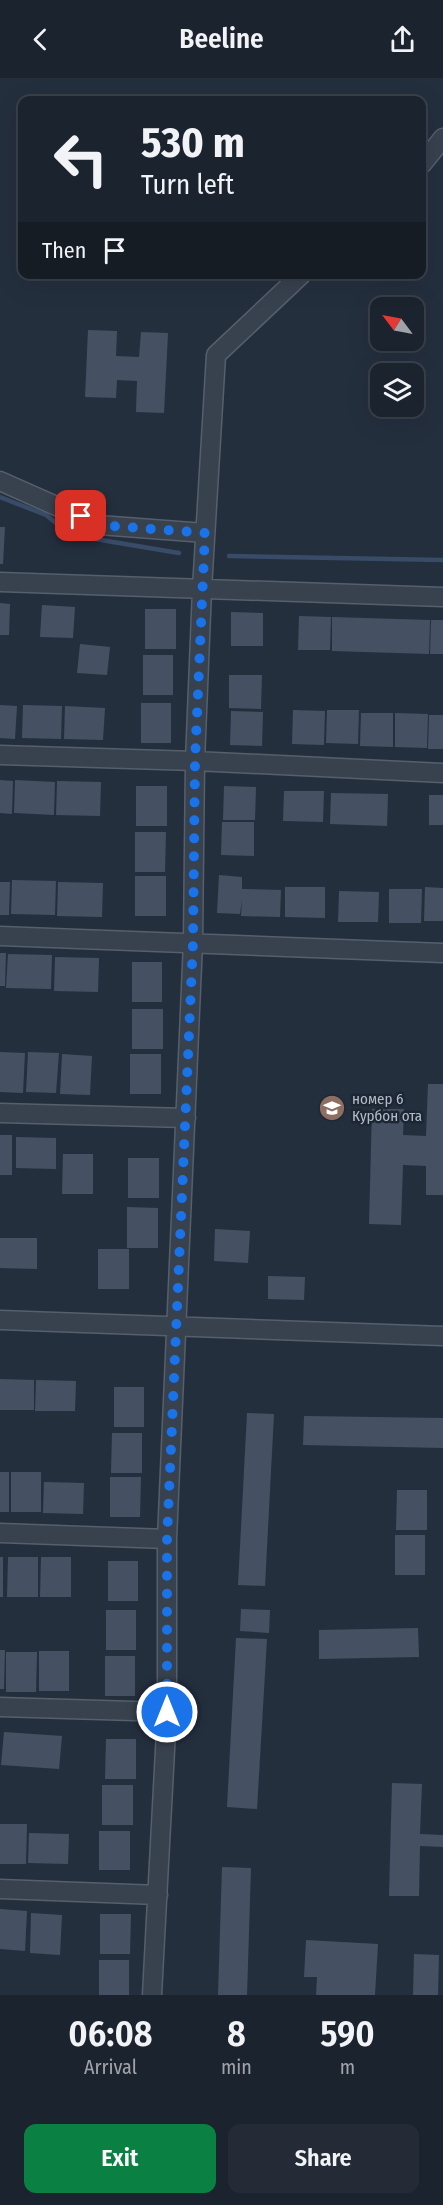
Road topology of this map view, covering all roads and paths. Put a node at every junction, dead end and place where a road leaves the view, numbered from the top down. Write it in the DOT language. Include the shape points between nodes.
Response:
graph roads {
  1 [pos="443,138"];
  2 [pos="426,159"];
  3 [pos="297,279"];
  4 [pos="0,481"];
  5 [pos="205,533"];
  6 [pos="0,582"];
  7 [pos="202,589"];
  8 [pos="443,597"];
  9 [pos="0,755"];
  10 [pos="195,761"];
  11 [pos="443,773"];
  12 [pos="0,936"];
  13 [pos="193,942"];
  14 [pos="443,953"];
  15 [pos="0,1113"];
  16 [pos="186,1118"];
  17 [pos="0,1320"];
  18 [pos="175,1326"];
  19 [pos="443,1336"];
  20 [pos="0,1533"];
  21 [pos="167,1539"];
  22 [pos="0,1707"];
  23 [pos="167,1712"];
  24 [pos="0,1889"];
  25 [pos="158,1895"];
  26 [pos="152,1995"];
  1 -- 2 [label="street"];
  3 -- 5 [label="street" via="216,355"];
  4 -- 5 [label="street" via="99,525"];
  5 -- 7 [label="street"];
  6 -- 7 [label="street"];
  7 -- 8 [label="street"];
  7 -- 10 [label="street"];
  9 -- 10 [label="street"];
  10 -- 11 [label="street"];
  10 -- 13 [label="street"];
  12 -- 13 [label="street"];
  13 -- 14 [label="street"];
  13 -- 16 [label="street"];
  15 -- 16 [label="street"];
  16 -- 18 [label="street"];
  17 -- 18 [label="street"];
  18 -- 19 [label="street"];
  18 -- 21 [label="street"];
  20 -- 21 [label="street"];
  21 -- 23 [label="street"];
  22 -- 23 [label="street"];
  23 -- 25 [label="street"];
  24 -- 25 [label="street"];
  25 -- 26 [label="street"];
}
